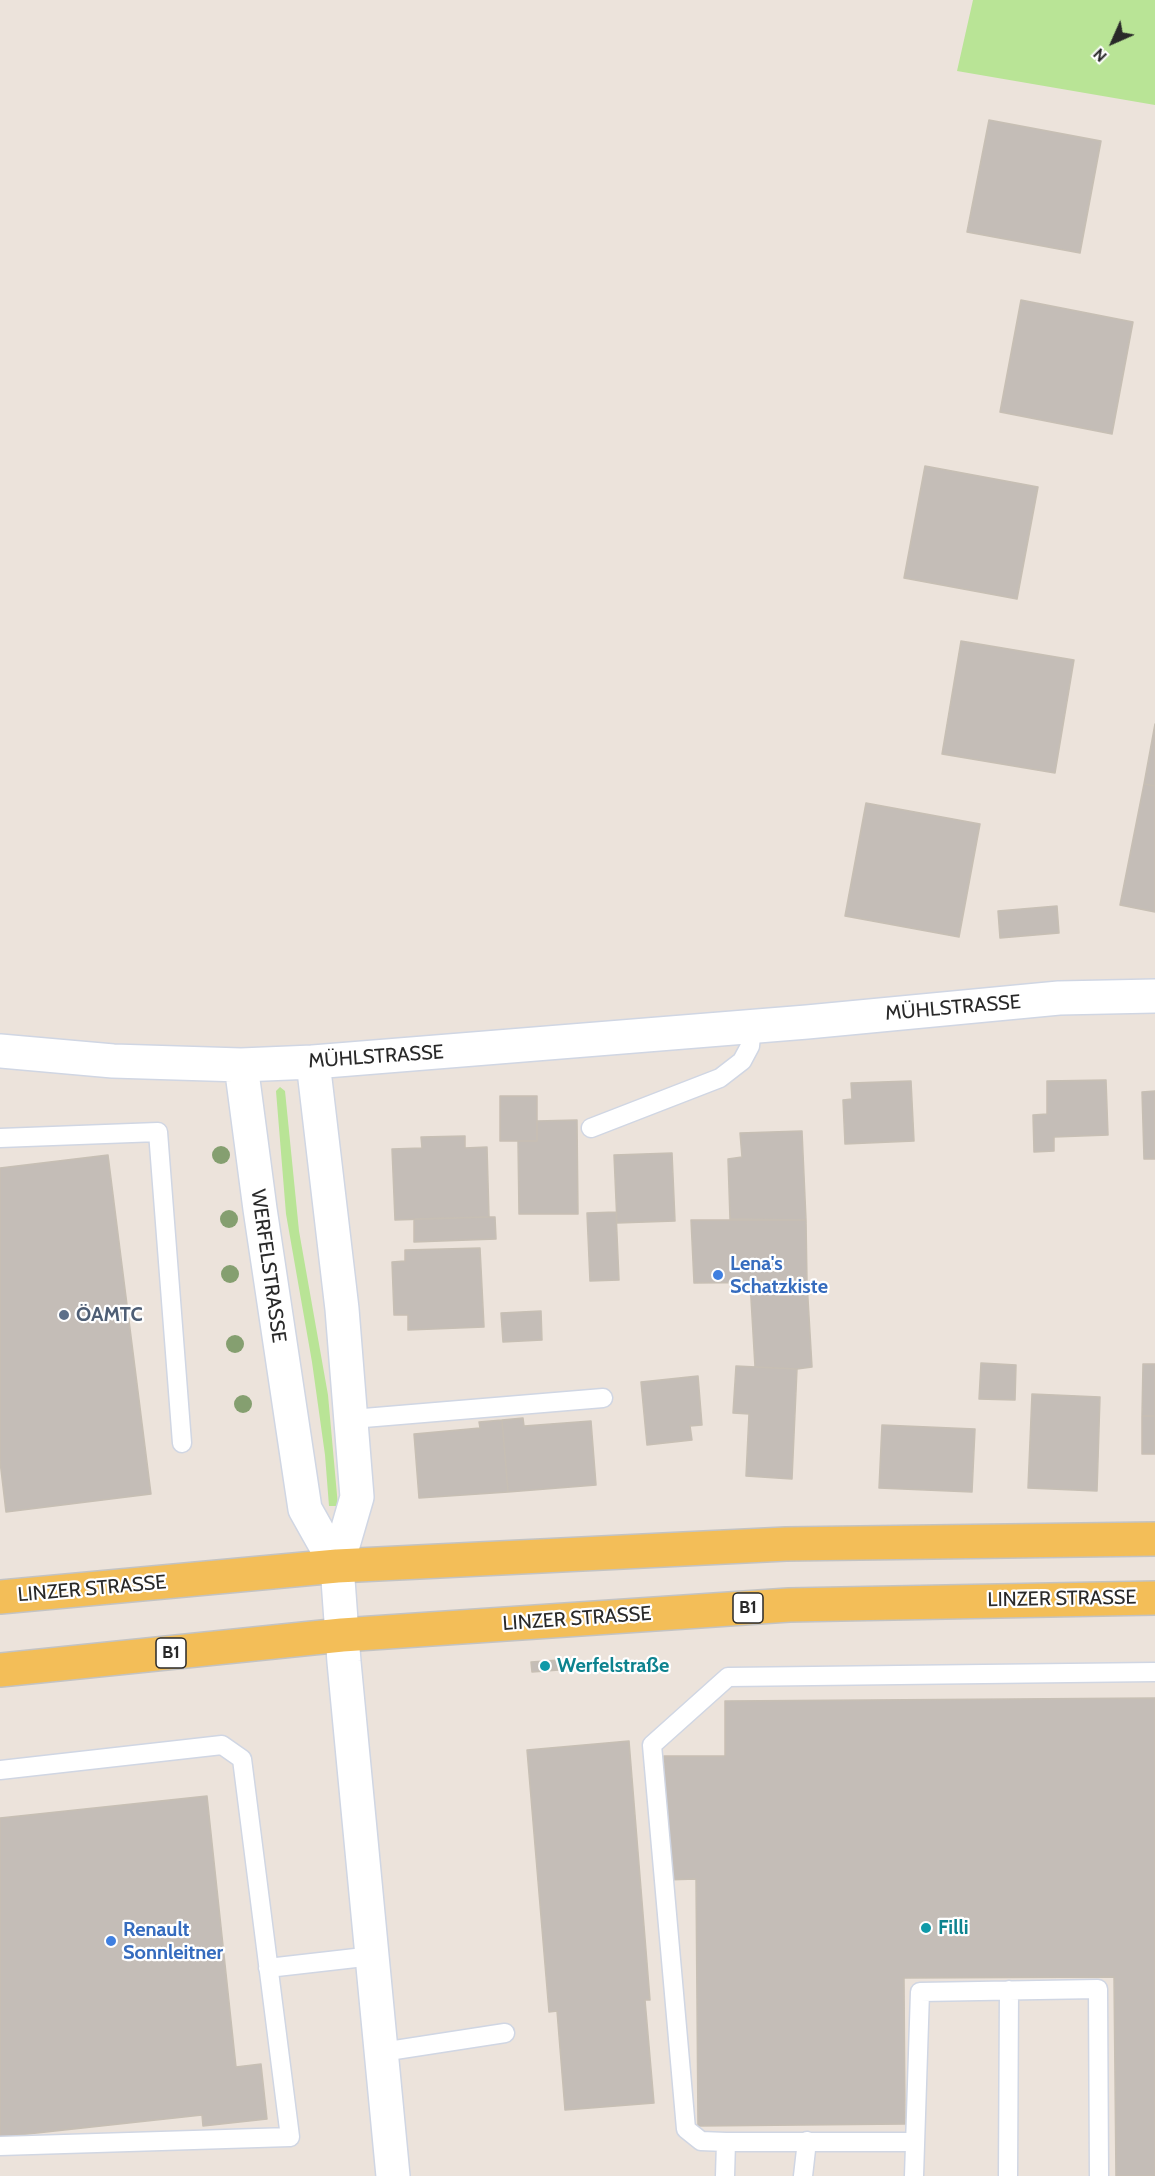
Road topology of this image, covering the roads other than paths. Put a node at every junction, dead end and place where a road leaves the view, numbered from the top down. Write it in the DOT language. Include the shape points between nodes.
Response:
graph roads {
  1 [pos="1155,996"];
  2 [pos="752,1026"];
  3 [pos="0,1051"];
  4 [pos="313,1062"];
  5 [pos="241,1065"];
  6 [pos="591,1128"];
  7 [pos="0,1138"];
  8 [pos="603,1398"];
  9 [pos="352,1419"];
  10 [pos="182,1443"];
  11 [pos="1155,1539"];
  12 [pos="337,1566"];
  13 [pos="0,1597"];
  14 [pos="1155,1598"];
  15 [pos="342,1635"];
  16 [pos="0,1670"];
  17 [pos="1155,1672"];
  18 [pos="0,1770"];
  19 [pos="373,1956"];
  20 [pos="268,1968"];
  21 [pos="1009,1990"];
  22 [pos="505,2033"];
  23 [pos="382,2052"];
  24 [pos="807,2140"];
  25 [pos="726,2142"];
  26 [pos="915,2142"];
  27 [pos="0,2146"];
  28 [pos="393,2176"];
  29 [pos="725,2176"];
  30 [pos="803,2176"];
  31 [pos="914,2176"];
  32 [pos="1008,2176"];
  33 [pos="1099,2176"];
  1 -- 2 [label="street, MÜHLSTRASSE" via="1059,998"];
  2 -- 4 [label="street, MÜHLSTRASSE"];
  2 -- 6 [label="lane" via="750,1046 742,1061 720,1078"];
  3 -- 5 [label="street, MÜHLSTRASSE" via="113,1061"];
  4 -- 5 [label="street, MÜHLSTRASSE"];
  4 -- 9 [label="street, WERFELSTRASSE"];
  5 -- 12 [label="street, WERFELSTRASSE" via="305,1509"];
  7 -- 10 [label="lane" via="158,1132"];
  8 -- 9 [label="lane"];
  9 -- 12 [label="street, WERFELSTRASSE" via="357,1497"];
  11 -- 12 [label="main road, LINZER STRASSE" via="786,1544"];
  12 -- 13 [label="main road, LINZER STRASSE"];
  12 -- 15 [label="street, WERFELSTRASSE"];
  14 -- 15 [label="main road, LINZER STRASSE / B1" via="789,1605"];
  15 -- 16 [label="main road, LINZER STRASSE / B1"];
  15 -- 19 [label="street, WERFELSTRASSE"];
  17 -- 25 [label="lane" via="728,1677 652,1745 686,2129 701,2141"];
  18 -- 20 [label="lane" via="222,1745 242,1759"];
  19 -- 20 [label="lane"];
  19 -- 23 [label="street, WERFELSTRASSE"];
  20 -- 27 [label="lane" via="290,2137"];
  21 -- 26 [label="lane" via="920,1992"];
  21 -- 32 [label="lane"];
  21 -- 33 [label="lane" via="1098,1989"];
  22 -- 23 [label="lane"];
  23 -- 28 [label="street, WERFELSTRASSE"];
  24 -- 25 [label="lane"];
  24 -- 26 [label="lane"];
  24 -- 30 [label="lane"];
  25 -- 29 [label="lane"];
  26 -- 31 [label="lane"];
}
